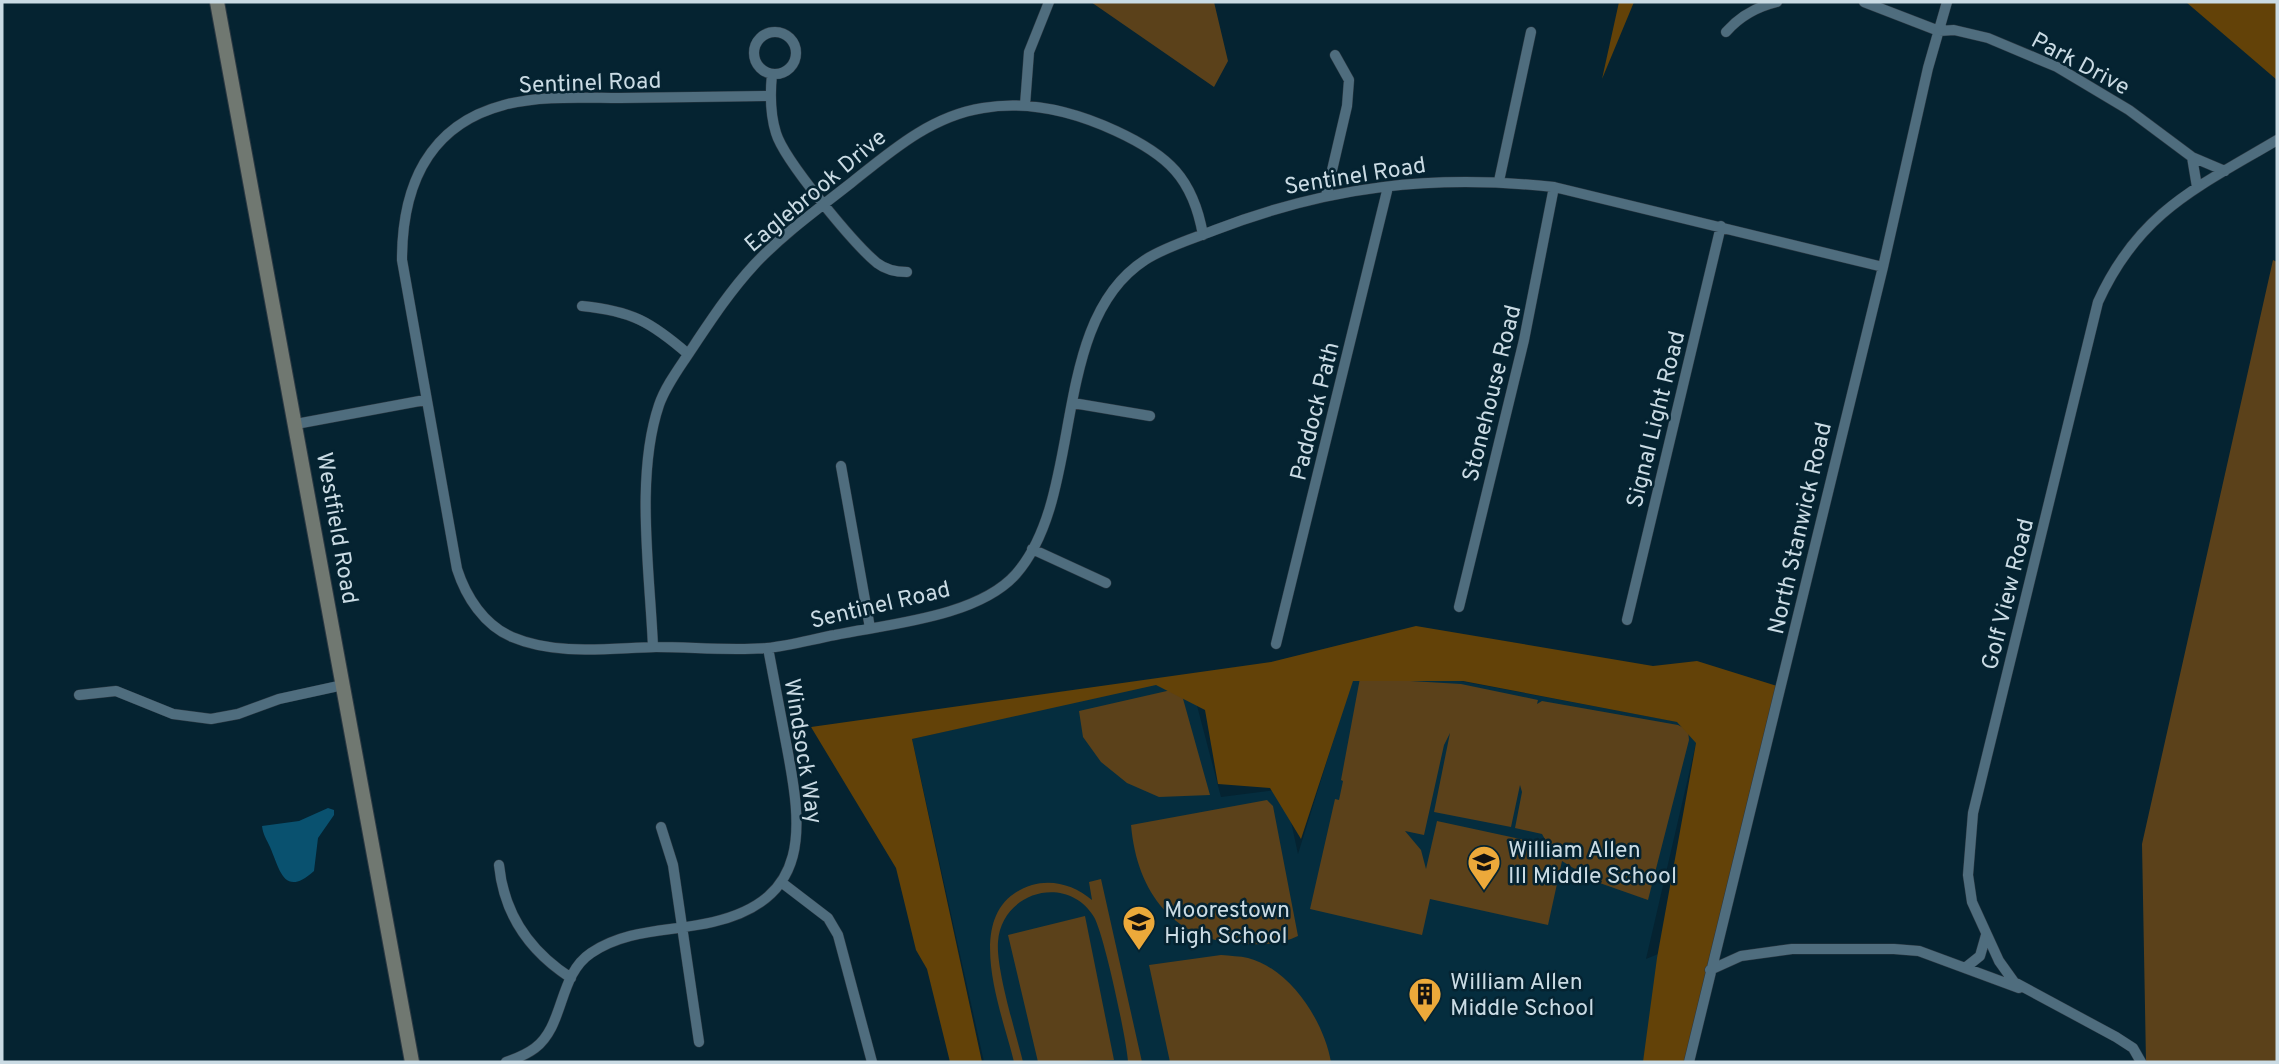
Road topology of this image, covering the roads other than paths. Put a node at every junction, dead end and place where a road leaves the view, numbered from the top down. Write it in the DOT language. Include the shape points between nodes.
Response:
graph roads {
  1 [pos="217,2"];
  2 [pos="1049,2"];
  3 [pos="1777,2"];
  4 [pos="1864,2"];
  5 [pos="1947,2"];
  6 [pos="1531,32"];
  7 [pos="1726,32"];
  8 [pos="1940,32"];
  9 [pos="1335,55"];
  10 [pos="772,74"];
  11 [pos="769,96"];
  12 [pos="1025,106"];
  13 [pos="2277,140"];
  14 [pos="2192,157"];
  15 [pos="2225,171"];
  16 [pos="1499,181"];
  17 [pos="1388,187"];
  18 [pos="1554,187"];
  19 [pos="2197,187"];
  20 [pos="1326,196"];
  21 [pos="824,204"];
  22 [pos="1721,226"];
  23 [pos="1203,235"];
  24 [pos="1883,267"];
  25 [pos="908,272"];
  26 [pos="582,306"];
  27 [pos="688,354"];
  28 [pos="425,400"];
  29 [pos="1073,403"];
  30 [pos="1150,416"];
  31 [pos="296,425"];
  32 [pos="841,466"];
  33 [pos="1032,549"];
  34 [pos="1106,583"];
  35 [pos="1458,607"];
  36 [pos="1627,620"];
  37 [pos="870,628"];
  38 [pos="1276,644"];
  39 [pos="653,647"];
  40 [pos="768,648"];
  41 [pos="343,685"];
  42 [pos="79,695"];
  43 [pos="662,827"];
  44 [pos="499,865"];
  45 [pos="781,882"];
  46 [pos="684,927"];
  47 [pos="1986,936"];
  48 [pos="1965,968"];
  49 [pos="1710,970"];
  50 [pos="570,978"];
  51 [pos="2032,993"];
  52 [pos="699,1042"];
  53 [pos="412,1062"];
  54 [pos="508,1062"];
  55 [pos="872,1062"];
  56 [pos="1689,1062"];
  57 [pos="2141,1062"];
  1 -- 31 [label="street, Westfield Road"];
  2 -- 12 [label="street" via="1029,52"];
  3 -- 7 [label="street" via="1760,6"];
  4 -- 8 [label="street, Park Drive"];
  5 -- 8 [label="street, North Stanwick Road"];
  6 -- 16 [label="street"];
  8 -- 14 [label="street, Park Drive" via="1954,30 1988,38 2057,67 2129,110"];
  8 -- 24 [label="street, North Stanwick Road"];
  9 -- 20 [label="street" via="1349,80"];
  10 -- 10 [label="street" via="785,72 796,57 794,44 779,32 766,34 754,50 760,68"];
  10 -- 11 [label="street"];
  11 -- 21 [label="street" via="776,134 786,156"];
  11 -- 28 [label="street, Sentinel Road" via="518,102 474,116 450,132 415,175 402,229 402,260"];
  12 -- 21 [label="street, Eaglebrook Drive" via="983,108 934,124 903,141"];
  12 -- 23 [label="street, Eaglebrook Drive" via="1086,118 1151,149 1185,180 1199,210"];
  13 -- 15 [label="street, Golf View Road"];
  14 -- 15 [label="street, Park Drive"];
  14 -- 19 [label="street"];
  15 -- 19 [label="street, Golf View Road"];
  16 -- 17 [label="street, Sentinel Road" via="1452,180"];
  16 -- 18 [label="street, Sentinel Road"];
  17 -- 20 [label="street, Sentinel Road"];
  17 -- 38 [label="street, Paddock Path"];
  18 -- 22 [label="street, Sentinel Road"];
  18 -- 35 [label="street, Stonehouse Road" via="1524,340"];
  19 -- 47 [label="street, Golf View Road" via="2144,228 2114,267 2098,302 1973,813 1968,875 1972,902"];
  20 -- 23 [label="street, Sentinel Road" via="1273,208"];
  21 -- 25 [label="street" via="878,264"];
  21 -- 27 [label="street, Eaglebrook Drive" via="753,265"];
  22 -- 24 [label="street, Sentinel Road"];
  22 -- 36 [label="street, Signal Light Road"];
  23 -- 29 [label="street, Sentinel Road" via="1147,259 1114,288 1091,332"];
  24 -- 49 [label="street, North Stanwick Road"];
  26 -- 27 [label="street" via="633,314"];
  27 -- 39 [label="street, Eaglebrook Drive" via="663,398 650,446 647,503"];
  28 -- 31 [label="street"];
  28 -- 39 [label="street, Sentinel Road" via="457,569 477,610 498,629 539,646"];
  29 -- 30 [label="street"];
  29 -- 33 [label="street, Sentinel Road" via="1050,500"];
  31 -- 41 [label="street, Westfield Road"];
  32 -- 37 [label="street"];
  33 -- 34 [label="street"];
  33 -- 37 [label="street, Sentinel Road" via="1015,575 992,594 940,613"];
  37 -- 40 [label="street, Sentinel Road"];
  39 -- 40 [label="street, Sentinel Road"];
  40 -- 45 [label="street, Windsock Way" via="799,830"];
  41 -- 42 [label="street" via="211,719 173,714 116,691"];
  41 -- 53 [label="street, Westfield Road"];
  43 -- 46 [label="street"];
  44 -- 50 [label="street" via="506,902 517,926 532,947"];
  45 -- 46 [label="street, Windsock Way" via="740,914"];
  45 -- 55 [label="street" via="828,918 838,935"];
  46 -- 50 [label="street, Windsock Way" via="612,940 587,955"];
  46 -- 52 [label="street"];
  47 -- 48 [label="street" via="1980,956"];
  47 -- 51 [label="street, Golf View Road" via="2014,982"];
  48 -- 49 [label="street" via="1919,951 1828,947 1741,956"];
  48 -- 51 [label="street"];
  49 -- 56 [label="street, North Stanwick Road"];
  50 -- 54 [label="street, Windsock Way" via="548,1034 535,1049"];
  51 -- 57 [label="street, Golf View Road" via="2116,1037 2133,1048"];
}
